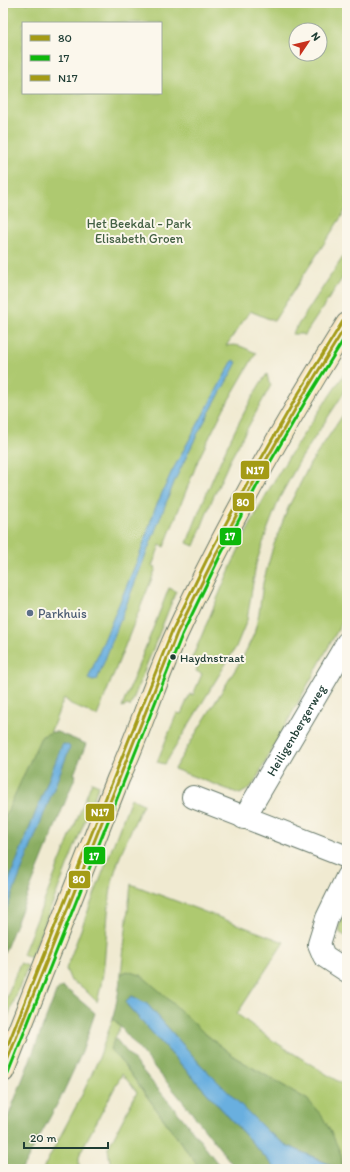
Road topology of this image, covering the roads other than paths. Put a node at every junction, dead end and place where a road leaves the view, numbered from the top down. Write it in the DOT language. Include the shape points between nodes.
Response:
graph roads {
  1 [pos="347,324"];
  2 [pos="347,643"];
  3 [pos="193,797"];
  4 [pos="244,818"];
  5 [pos="347,857"];
  6 [pos="347,877"];
  7 [pos="347,972"];
  8 [pos="3,1070"];
  1 -- 8 [label="main road" via="261,467 177,632"];
  2 -- 4 [label="street, Heiligenbergerweg"];
  3 -- 4 [label="street"];
  4 -- 5 [label="street"];
  6 -- 7 [label="street" via="327,918 319,944 324,956"];
}
